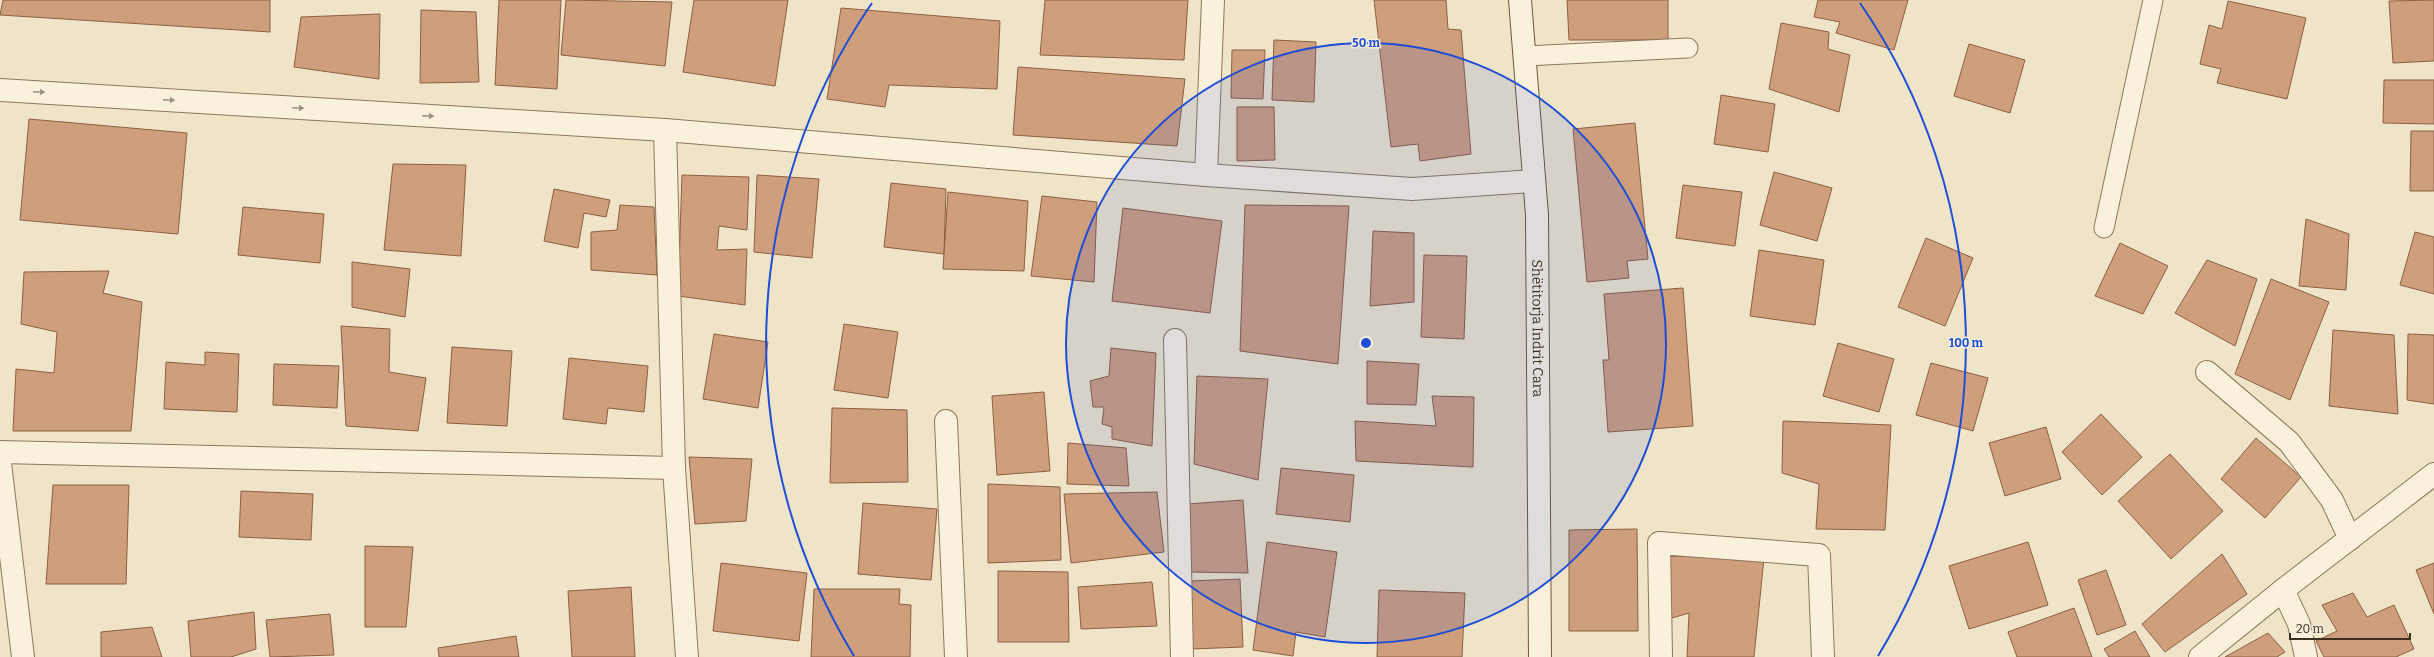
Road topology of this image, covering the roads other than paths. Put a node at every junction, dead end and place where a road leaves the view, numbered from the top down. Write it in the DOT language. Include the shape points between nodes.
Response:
graph roads {
  1 [pos="1213,0"];
  2 [pos="1520,0"];
  3 [pos="2153,0"];
  4 [pos="1688,48"];
  5 [pos="1525,56"];
  6 [pos="0,90"];
  7 [pos="665,130"];
  8 [pos="1206,175"];
  9 [pos="1534,181"];
  10 [pos="2104,228"];
  11 [pos="1175,340"];
  12 [pos="2208,372"];
  13 [pos="946,421"];
  14 [pos="0,452"];
  15 [pos="0,463"];
  16 [pos="674,468"];
  17 [pos="2434,474"];
  18 [pos="2350,539"];
  19 [pos="2283,590"];
  20 [pos="23,657"];
  21 [pos="687,657"];
  22 [pos="956,657"];
  23 [pos="1182,657"];
  24 [pos="1540,657"];
  25 [pos="1661,657"];
  26 [pos="1823,657"];
  27 [pos="2200,657"];
  28 [pos="2306,657"];
  1 -- 8 [label="street"];
  2 -- 5 [label="street, Shëtitorja Indrit Cara"];
  3 -- 10 [label="lane"];
  4 -- 5 [label="lane"];
  5 -- 9 [label="street, Shëtitorja Indrit Cara"];
  6 -- 7 [label="street, one-way"];
  7 -- 8 [label="street"];
  7 -- 16 [label="street"];
  8 -- 9 [label="street" via="1412,189"];
  9 -- 24 [label="street, Shëtitorja Indrit Cara" via="1537,215"];
  11 -- 23 [label="street"];
  12 -- 18 [label="street" via="2289,442 2332,500"];
  13 -- 22 [label="street"];
  14 -- 16 [label="street"];
  15 -- 20 [label="street"];
  16 -- 21 [label="street"];
  17 -- 18 [label="street"];
  18 -- 19 [label="street"];
  19 -- 27 [label="street"];
  19 -- 28 [label="street" via="2299,624"];
  25 -- 26 [label="street" via="1659,543 1819,555"];
}
